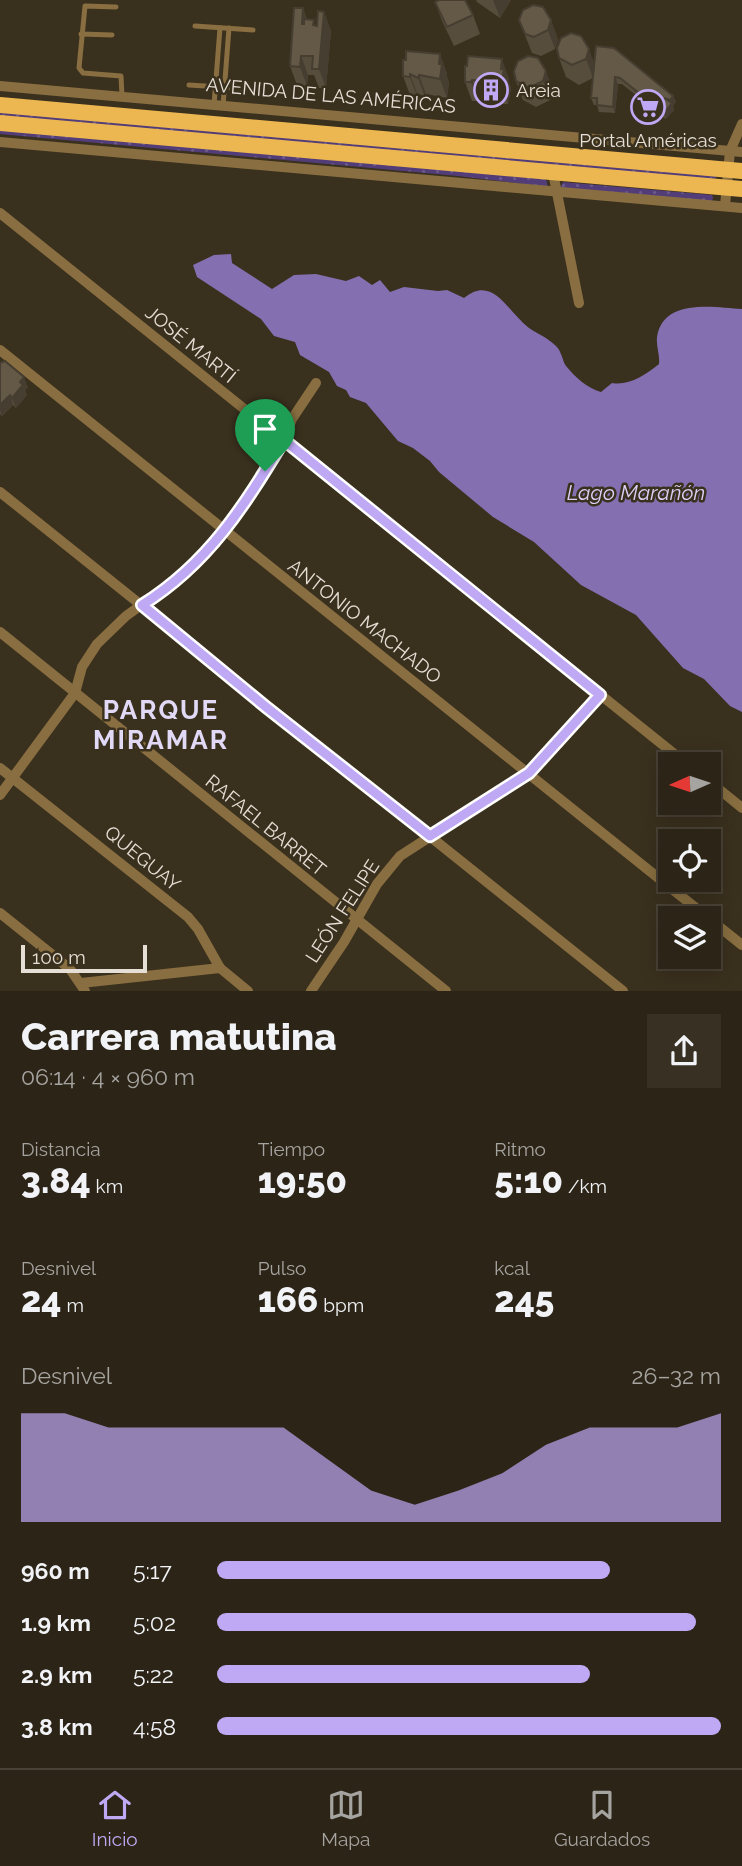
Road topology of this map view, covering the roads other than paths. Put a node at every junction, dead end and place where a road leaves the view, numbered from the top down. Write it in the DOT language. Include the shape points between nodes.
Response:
graph roads {
  1 [pos="116,7"];
  2 [pos="194,26"];
  3 [pos="220,28"];
  4 [pos="229,28"];
  5 [pos="253,30"];
  6 [pos="81,34"];
  7 [pos="112,35"];
  8 [pos="190,85"];
  9 [pos="0,86"];
  10 [pos="216,87"];
  11 [pos="225,87"];
  12 [pos="252,89"];
  13 [pos="122,96"];
  14 [pos="0,105"];
  15 [pos="219,106"];
  16 [pos="0,123"];
  17 [pos="742,124"];
  18 [pos="0,142"];
  19 [pos="730,151"];
  20 [pos="742,152"];
  21 [pos="735,170"];
  22 [pos="554,173"];
  23 [pos="725,187"];
  24 [pos="742,189"];
  25 [pos="555,190"];
  26 [pos="725,206"];
  27 [pos="742,208"];
  28 [pos="0,213"];
  29 [pos="579,303"];
  30 [pos="0,350"];
  31 [pos="317,383"];
  32 [pos="284,440"];
  33 [pos="0,492"];
  34 [pos="224,531"];
  35 [pos="142,605"];
  36 [pos="0,632"];
  37 [pos="75,693"];
  38 [pos="600,695"];
  39 [pos="672,752"];
  40 [pos="0,768"];
  41 [pos="529,773"];
  42 [pos="14,779"];
  43 [pos="721,791"];
  44 [pos="0,795"];
  45 [pos="742,808"];
  46 [pos="430,836"];
  47 [pos="0,913"];
  48 [pos="356,920"];
  49 [pos="742,945"];
  50 [pos="220,968"];
  51 [pos="83,987"];
  52 [pos="248,991"];
  53 [pos="311,991"];
  54 [pos="446,991"];
  55 [pos="623,991"];
  1 -- 6 [label="lane" via="85,6"];
  2 -- 3 [label="lane"];
  3 -- 4 [label="lane"];
  3 -- 10 [label="lane"];
  4 -- 5 [label="lane"];
  4 -- 11 [label="lane"];
  6 -- 7 [label="lane"];
  6 -- 13 [label="lane" via="80,71 121,76"];
  8 -- 10 [label="lane"];
  9 -- 13 [label="street, AVENIDA DE LAS AMÉRICAS"];
  10 -- 11 [label="lane"];
  10 -- 15 [label="lane"];
  11 -- 12 [label="lane"];
  11 -- 15 [label="lane"];
  13 -- 15 [label="street, AVENIDA DE LAS AMÉRICAS"];
  14 -- 21 [label="highway, AVENIDA DE LAS AMÉRICAS"];
  15 -- 19 [label="street, AVENIDA DE LAS AMÉRICAS"];
  16 -- 22 [label="highway"];
  17 -- 19 [label="street"];
  18 -- 25 [label="street"];
  19 -- 20 [label="street, AVENIDA DE LAS AMÉRICAS"];
  19 -- 21 [label="street"];
  21 -- 23 [label="street"];
  22 -- 23 [label="highway"];
  22 -- 25 [label="street"];
  23 -- 24 [label="highway"];
  23 -- 26 [label="street"];
  25 -- 26 [label="street"];
  25 -- 29 [label="street"];
  26 -- 27 [label="street"];
  28 -- 32 [label="street, JOSÉ MARTÍ"];
  30 -- 34 [label="street, ANTONIO MACHADO"];
  31 -- 32 [label="street" via="292,419"];
  32 -- 34 [label="street"];
  32 -- 38 [label="street, JOSÉ MARTÍ"];
  33 -- 35 [label="street"];
  34 -- 35 [label="street" via="187,572"];
  34 -- 41 [label="street, ANTONIO MACHADO"];
  35 -- 37 [label="street" via="97,644 82,667"];
  35 -- 46 [label="street"];
  36 -- 37 [label="street, RAFAEL BARRET"];
  37 -- 42 [label="street"];
  37 -- 48 [label="street, RAFAEL BARRET"];
  38 -- 39 [label="street, JOSÉ MARTÍ"];
  38 -- 41 [label="street, LEÓN FELIPE"];
  40 -- 42 [label="street, QUEGUAY"];
  41 -- 46 [label="street, LEÓN FELIPE"];
  41 -- 49 [label="street, ANTONIO MACHADO"];
  42 -- 44 [label="street"];
  42 -- 50 [label="street, QUEGUAY" via="188,917"];
  43 -- 45 [label="street"];
  46 -- 48 [label="street, LEÓN FELIPE" via="387,869"];
  46 -- 55 [label="street"];
  47 -- 51 [label="street" via="70,969"];
  48 -- 53 [label="street, LEÓN FELIPE"];
  48 -- 54 [label="street, RAFAEL BARRET"];
  50 -- 51 [label="street"];
  50 -- 52 [label="street, QUEGUAY"];
}
